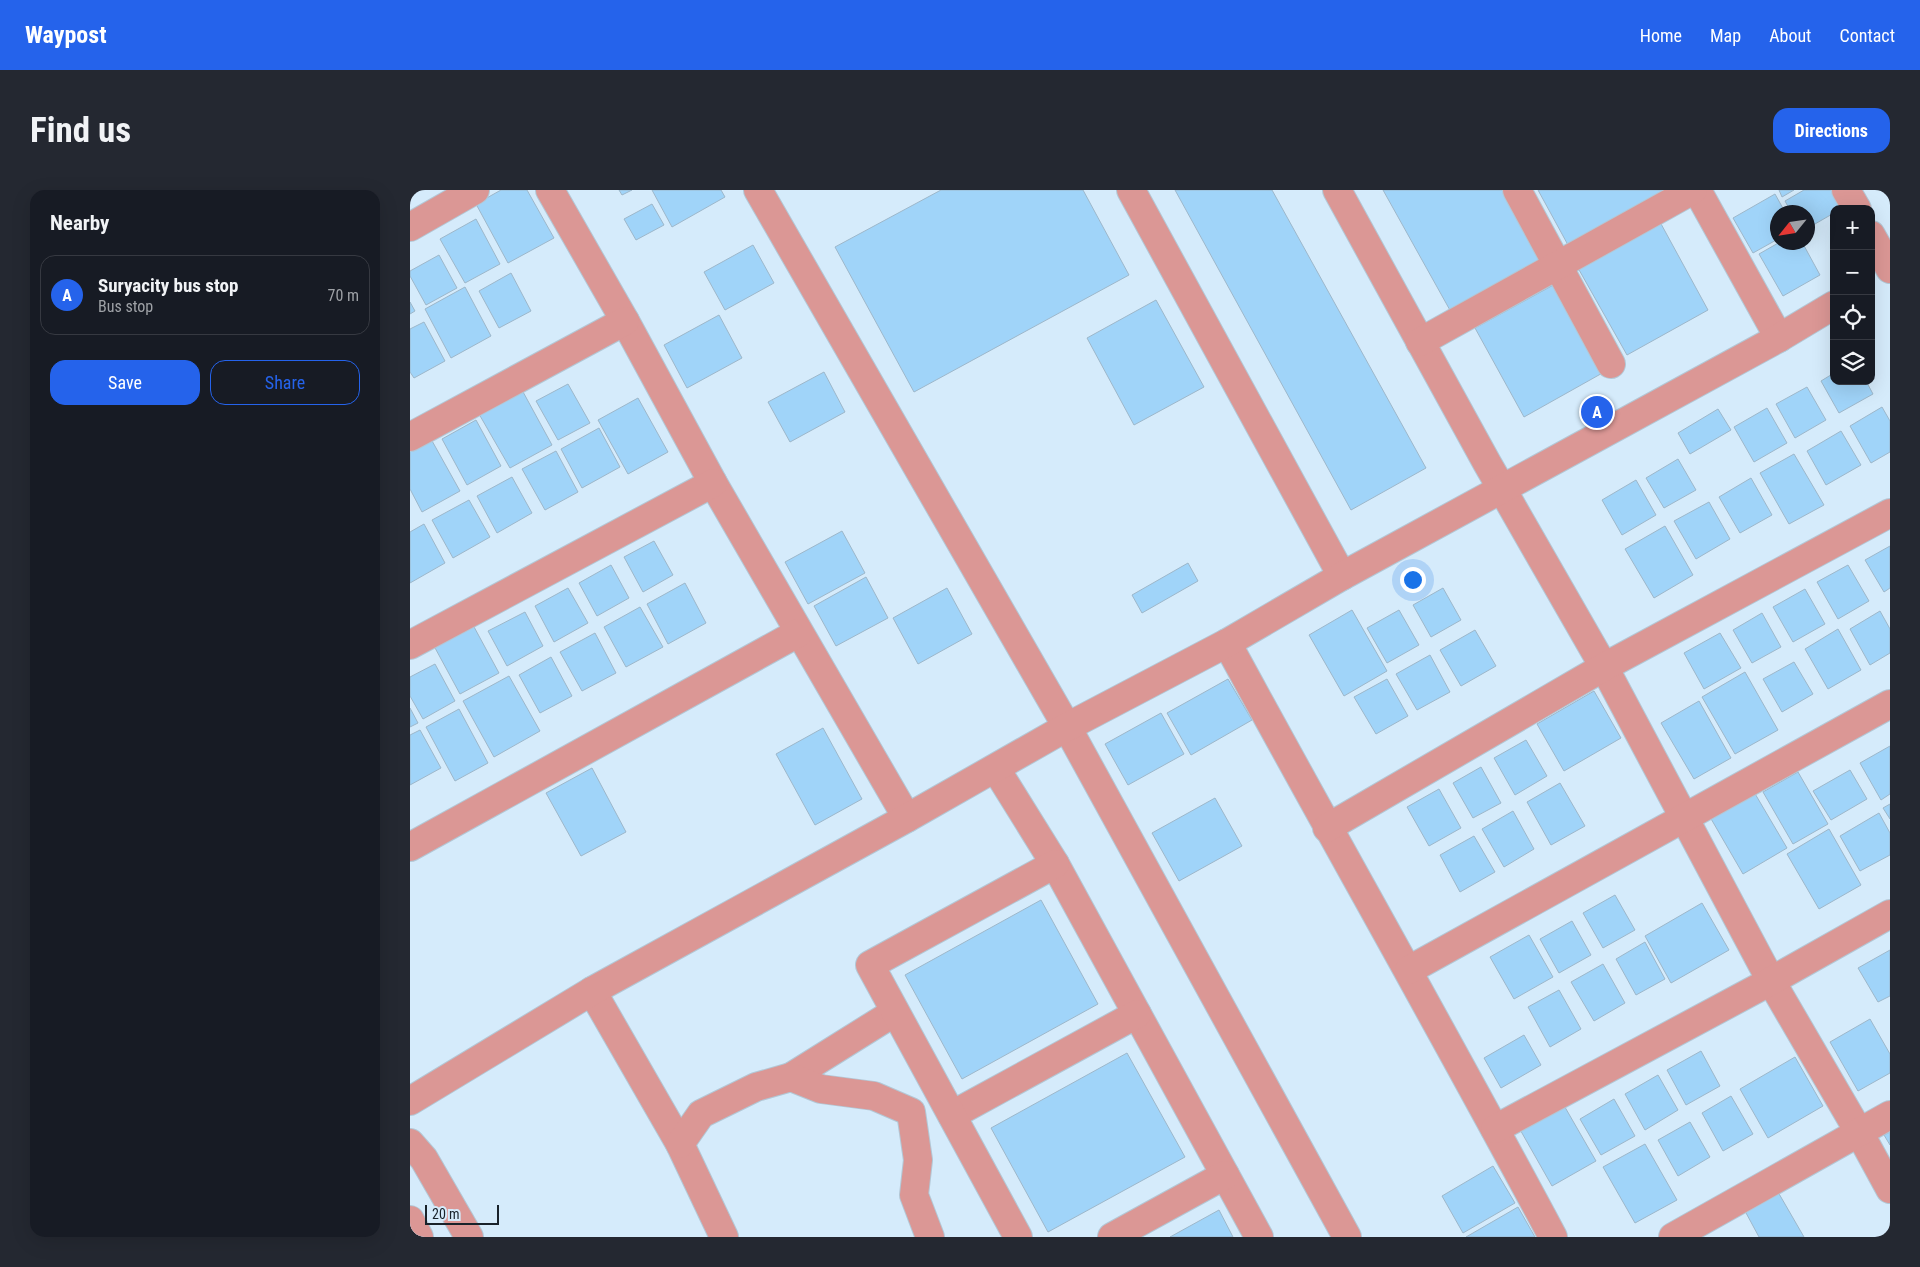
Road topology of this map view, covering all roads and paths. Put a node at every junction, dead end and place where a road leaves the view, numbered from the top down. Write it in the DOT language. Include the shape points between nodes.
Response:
graph roads {
  1 [pos="475,190"];
  2 [pos="550,190"];
  3 [pos="758,190"];
  4 [pos="1131,190"];
  5 [pos="1337,190"];
  6 [pos="1517,190"];
  7 [pos="1695,190"];
  8 [pos="1846,190"];
  9 [pos="1855,205"];
  10 [pos="410,227"];
  11 [pos="1875,242"];
  12 [pos="1558,265"];
  13 [pos="1890,270"];
  14 [pos="1875,279"];
  15 [pos="1830,307"];
  16 [pos="625,321"];
  17 [pos="1779,338"];
  18 [pos="1420,342"];
  19 [pos="1611,364"];
  20 [pos="410,437"];
  21 [pos="713,483"];
  22 [pos="1503,488"];
  23 [pos="1890,513"];
  24 [pos="1342,576"];
  25 [pos="798,632"];
  26 [pos="1227,643"];
  27 [pos="410,645"];
  28 [pos="1604,667"];
  29 [pos="1890,704"];
  30 [pos="1068,728"];
  31 [pos="996,769"];
  32 [pos="1684,817"];
  33 [pos="907,818"];
  34 [pos="1327,828"];
  35 [pos="410,847"];
  36 [pos="1054,864"];
  37 [pos="1890,914"];
  38 [pos="1408,970"];
  39 [pos="1771,981"];
  40 [pos="592,991"];
  41 [pos="895,1012"];
  42 [pos="1137,1014"];
  43 [pos="791,1077"];
  44 [pos="410,1101"];
  45 [pos="945,1103"];
  46 [pos="910,1112"];
  47 [pos="1890,1115"];
  48 [pos="1495,1129"];
  49 [pos="1859,1132"];
  50 [pos="410,1143"];
  51 [pos="680,1144"];
  52 [pos="1225,1175"];
  53 [pos="1890,1189"];
  54 [pos="410,1220"];
  55 [pos="419,1237"];
  56 [pos="469,1237"];
  57 [pos="724,1237"];
  58 [pos="930,1237"];
  59 [pos="1018,1237"];
  60 [pos="1112,1237"];
  61 [pos="1259,1237"];
  62 [pos="1347,1237"];
  63 [pos="1553,1237"];
  64 [pos="1673,1237"];
  1 -- 10 [label="street"];
  2 -- 16 [label="street"];
  3 -- 30 [label="street"];
  4 -- 24 [label="street"];
  5 -- 18 [label="street"];
  6 -- 12 [label="street"];
  7 -- 12 [label="street"];
  7 -- 17 [label="street"];
  8 -- 9 [label="street"];
  11 -- 13 [label="street"];
  12 -- 18 [label="street"];
  12 -- 19 [label="street"];
  13 -- 14 [label="street"];
  15 -- 17 [label="street"];
  16 -- 20 [label="street"];
  16 -- 21 [label="street"];
  17 -- 22 [label="street"];
  18 -- 22 [label="street"];
  21 -- 25 [label="street"];
  21 -- 27 [label="street"];
  22 -- 24 [label="street"];
  22 -- 28 [label="street"];
  23 -- 28 [label="street"];
  24 -- 26 [label="street"];
  25 -- 33 [label="street"];
  25 -- 35 [label="street"];
  26 -- 30 [label="street"];
  26 -- 34 [label="street"];
  28 -- 32 [label="street"];
  28 -- 34 [label="street"];
  29 -- 32 [label="street"];
  30 -- 31 [label="street"];
  30 -- 62 [label="street"];
  31 -- 33 [label="street"];
  31 -- 36 [label="street"];
  32 -- 38 [label="street"];
  32 -- 39 [label="street"];
  33 -- 40 [label="street"];
  34 -- 38 [label="street"];
  36 -- 41 [label="street" via="870,965"];
  36 -- 42 [label="street"];
  37 -- 39 [label="street"];
  38 -- 48 [label="street"];
  39 -- 48 [label="street"];
  39 -- 49 [label="street"];
  40 -- 44 [label="street"];
  40 -- 51 [label="street"];
  41 -- 43 [label="street"];
  41 -- 45 [label="street"];
  42 -- 45 [label="street"];
  42 -- 52 [label="street"];
  43 -- 46 [label="street" via="821,1090 874,1096"];
  43 -- 51 [label="street" via="756,1087 701,1114"];
  45 -- 46 [label="street"];
  45 -- 59 [label="street"];
  46 -- 58 [label="street" via="918,1160 914,1195"];
  47 -- 49 [label="street"];
  48 -- 63 [label="street"];
  49 -- 53 [label="street"];
  49 -- 64 [label="street"];
  50 -- 56 [label="street" via="424,1159"];
  51 -- 57 [label="street"];
  52 -- 60 [label="street"];
  52 -- 61 [label="street"];
  54 -- 55 [label="street"];
}
